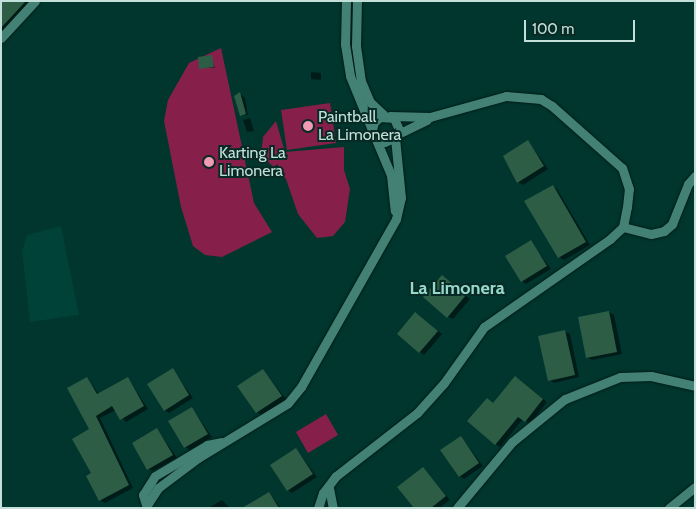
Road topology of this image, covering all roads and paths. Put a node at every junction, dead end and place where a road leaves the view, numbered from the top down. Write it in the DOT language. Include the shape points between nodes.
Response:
graph roads {
  1 [pos="35,1"];
  2 [pos="346,1"];
  3 [pos="357,1"];
  4 [pos="1,38"];
  5 [pos="387,116"];
  6 [pos="430,117"];
  7 [pos="372,130"];
  8 [pos="396,136"];
  9 [pos="377,139"];
  10 [pos="695,176"];
  11 [pos="396,219"];
  12 [pos="623,227"];
  13 [pos="695,386"];
  14 [pos="231,440"];
  15 [pos="695,487"];
  16 [pos="329,488"];
  17 [pos="147,507"];
  18 [pos="318,508"];
  19 [pos="333,508"];
  20 [pos="456,508"];
  21 [pos="670,508"];
  1 -- 4 [label="street" via="33,8"];
  2 -- 7 [label="street" via="345,44 350,76"];
  3 -- 5 [label="street" via="356,46 361,81 370,102"];
  5 -- 6 [label="street"];
  5 -- 7 [label="street" via="374,122"];
  5 -- 8 [label="street" via="398,125"];
  6 -- 8 [label="street"];
  6 -- 12 [label="street" via="506,96 528,96 552,106 622,168 629,194"];
  7 -- 9 [label="street"];
  8 -- 9 [label="street" via="384,142"];
  8 -- 11 [label="street" via="401,198"];
  9 -- 11 [label="street" via="391,175"];
  10 -- 12 [label="street" via="688,184 672,224 664,232 651,234"];
  11 -- 14 [label="street" via="296,394 288,403"];
  12 -- 16 [label="street" via="592,253 484,327 444,383 417,413 336,476"];
  13 -- 20 [label="street" via="651,376 620,377 565,399 512,442"];
  14 -- 17 [label="street" via="198,458 158,488"];
  14 -- 17 [label="street" via="207,445 164,468 146,486 143,495"];
  15 -- 21 [label="street"];
  16 -- 18 [label="street"];
  16 -- 19 [label="street"];
}
